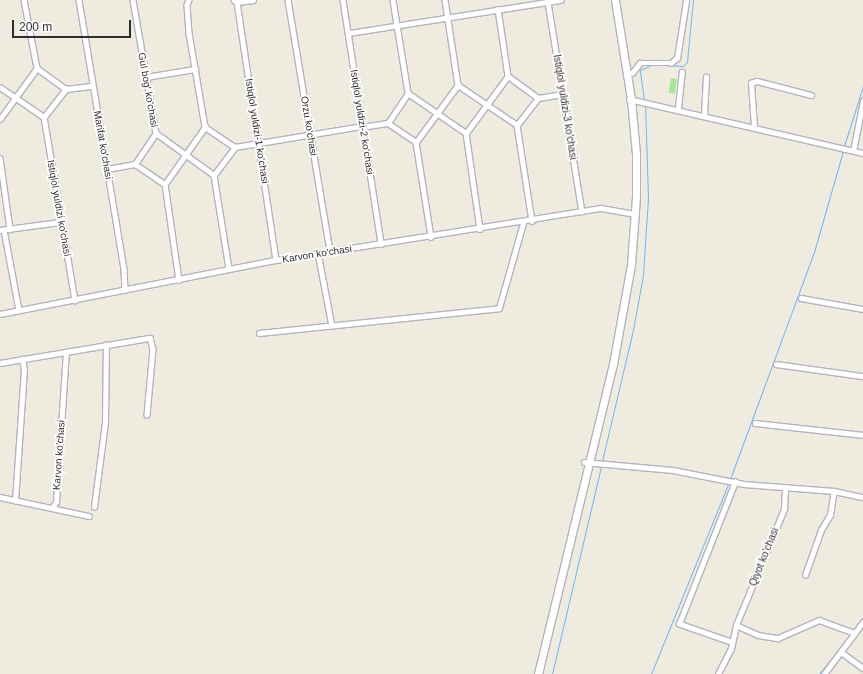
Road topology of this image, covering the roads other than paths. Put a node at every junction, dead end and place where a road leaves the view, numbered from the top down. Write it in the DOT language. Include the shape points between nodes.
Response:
graph roads {
  1 [pos="24,0"];
  2 [pos="79,0"];
  3 [pos="133,0"];
  4 [pos="189,0"];
  5 [pos="253,0"];
  6 [pos="288,0"];
  7 [pos="343,0"];
  8 [pos="393,0"];
  9 [pos="445,0"];
  10 [pos="560,0"];
  11 [pos="611,0"];
  12 [pos="615,0"];
  13 [pos="236,1"];
  14 [pos="686,1"];
  15 [pos="548,2"];
  16 [pos="498,9"];
  17 [pos="447,17"];
  18 [pos="399,26"];
  19 [pos="348,33"];
  20 [pos="36,68"];
  21 [pos="195,69"];
  22 [pos="682,72"];
  23 [pos="627,73"];
  24 [pos="508,76"];
  25 [pos="706,77"];
  26 [pos="146,78"];
  27 [pos="458,85"];
  28 [pos="92,86"];
  29 [pos="0,87"];
  30 [pos="66,89"];
  31 [pos="408,93"];
  32 [pos="563,94"];
  33 [pos="811,96"];
  34 [pos="16,97"];
  35 [pos="538,98"];
  36 [pos="629,99"];
  37 [pos="863,100"];
  38 [pos="488,106"];
  39 [pos="678,108"];
  40 [pos="861,112"];
  41 [pos="438,113"];
  42 [pos="704,115"];
  43 [pos="44,117"];
  44 [pos="0,119"];
  45 [pos="388,123"];
  46 [pos="517,125"];
  47 [pos="205,127"];
  48 [pos="362,127"];
  49 [pos="754,127"];
  50 [pos="156,133"];
  51 [pos="466,133"];
  52 [pos="310,135"];
  53 [pos="416,142"];
  54 [pos="259,143"];
  55 [pos="235,147"];
  56 [pos="853,151"];
  57 [pos="863,153"];
  58 [pos="184,154"];
  59 [pos="0,158"];
  60 [pos="135,164"];
  61 [pos="107,169"];
  62 [pos="214,175"];
  63 [pos="164,184"];
  64 [pos="582,211"];
  65 [pos="633,213"];
  66 [pos="532,221"];
  67 [pos="61,222"];
  68 [pos="523,223"];
  69 [pos="480,229"];
  70 [pos="5,230"];
  71 [pos="431,236"];
  72 [pos="381,244"];
  73 [pos="330,252"];
  74 [pos="318,254"];
  75 [pos="276,260"];
  76 [pos="229,269"];
  77 [pos="178,280"];
  78 [pos="125,290"];
  79 [pos="801,298"];
  80 [pos="75,300"];
  81 [pos="863,309"];
  82 [pos="19,310"];
  83 [pos="0,314"];
  84 [pos="332,326"];
  85 [pos="258,333"];
  86 [pos="106,345"];
  87 [pos="66,352"];
  88 [pos="22,359"];
  89 [pos="0,363"];
  90 [pos="776,364"];
  91 [pos="863,376"];
  92 [pos="148,415"];
  93 [pos="755,423"];
  94 [pos="863,435"];
  95 [pos="586,462"];
  96 [pos="734,482"];
  97 [pos="785,488"];
  98 [pos="834,491"];
  99 [pos="863,496"];
  100 [pos="0,498"];
  101 [pos="15,501"];
  102 [pos="94,507"];
  103 [pos="52,508"];
  104 [pos="89,516"];
  105 [pos="805,576"];
  106 [pos="863,622"];
  107 [pos="736,625"];
  108 [pos="855,633"];
  109 [pos="731,642"];
  110 [pos="841,652"];
  111 [pos="863,668"];
  112 [pos="534,674"];
  113 [pos="538,674"];
  114 [pos="718,674"];
  115 [pos="824,674"];
  1 -- 20 [label="street"];
  2 -- 28 [label="street, Marifat ko'chasi"];
  3 -- 26 [label="street, Gul bog' ko'chasi"];
  4 -- 21 [label="street" via="187,5"];
  5 -- 13 [label="street"];
  6 -- 52 [label="street, Orzu ko'chasi"];
  7 -- 19 [label="street, Istiqlol yuldizi-2 ko'chasi"];
  8 -- 18 [label="street"];
  9 -- 17 [label="street"];
  10 -- 15 [label="street"];
  11 -- 36 [label="main road"];
  12 -- 23 [label="main road"];
  13 -- 54 [label="street, Istiqlol yuldizi-1 ko'chasi"];
  14 -- 23 [label="street" via="677,58 671,63 640,63 632,73"];
  15 -- 16 [label="street"];
  15 -- 32 [label="street, Istiqlol yuldizi-3 ko'chasi"];
  16 -- 17 [label="street"];
  16 -- 24 [label="street"];
  17 -- 18 [label="street"];
  17 -- 27 [label="street"];
  18 -- 19 [label="street"];
  18 -- 31 [label="street"];
  19 -- 48 [label="street, Istiqlol yuldizi-2 ko'chasi"];
  20 -- 30 [label="street"];
  20 -- 34 [label="street"];
  21 -- 26 [label="street"];
  21 -- 47 [label="street"];
  22 -- 39 [label="street"];
  23 -- 36 [label="main road"];
  24 -- 35 [label="street"];
  24 -- 38 [label="street"];
  25 -- 42 [label="street"];
  26 -- 50 [label="street, Gul bog' ko'chasi"];
  27 -- 38 [label="street"];
  27 -- 41 [label="street"];
  28 -- 30 [label="street"];
  28 -- 61 [label="street, Marifat ko'chasi"];
  29 -- 34 [label="street"];
  30 -- 43 [label="street"];
  31 -- 41 [label="street"];
  31 -- 45 [label="street"];
  32 -- 35 [label="street"];
  32 -- 64 [label="street, Istiqlol yuldizi-3 ko'chasi"];
  33 -- 49 [label="street" via="757,81 751,83"];
  34 -- 43 [label="street"];
  34 -- 44 [label="street"];
  35 -- 46 [label="street"];
  36 -- 39 [label="street"];
  36 -- 65 [label="main road"];
  37 -- 40 [label="street"];
  38 -- 46 [label="street"];
  38 -- 51 [label="street"];
  39 -- 42 [label="street"];
  40 -- 56 [label="street"];
  41 -- 51 [label="street"];
  41 -- 53 [label="street"];
  42 -- 49 [label="street"];
  43 -- 67 [label="street, Istiqlol yuldizi ko'chasi"];
  45 -- 48 [label="street"];
  45 -- 53 [label="street"];
  46 -- 66 [label="street"];
  47 -- 55 [label="street"];
  47 -- 58 [label="street"];
  48 -- 52 [label="street"];
  48 -- 72 [label="street, Istiqlol yuldizi-2 ko'chasi"];
  49 -- 56 [label="street"];
  50 -- 58 [label="street"];
  50 -- 60 [label="street"];
  51 -- 69 [label="street"];
  52 -- 54 [label="street"];
  52 -- 73 [label="street, Orzu ko'chasi"];
  53 -- 71 [label="street"];
  54 -- 55 [label="street"];
  54 -- 75 [label="street, Istiqlol yuldizi-1 ko'chasi"];
  55 -- 62 [label="street"];
  56 -- 57 [label="street"];
  58 -- 62 [label="street"];
  58 -- 63 [label="street"];
  59 -- 70 [label="street"];
  60 -- 61 [label="street"];
  60 -- 63 [label="street"];
  61 -- 78 [label="street, Marifat ko'chasi"];
  62 -- 76 [label="street"];
  63 -- 77 [label="street"];
  64 -- 65 [label="street, Karvon ko'chasi" via="601,208"];
  64 -- 66 [label="street, Karvon ko'chasi"];
  65 -- 95 [label="main road" via="623,290"];
  66 -- 68 [label="street, Karvon ko'chasi"];
  67 -- 70 [label="street"];
  67 -- 80 [label="street, Istiqlol yuldizi ko'chasi"];
  68 -- 69 [label="street, Karvon ko'chasi"];
  68 -- 84 [label="street" via="499,308"];
  69 -- 71 [label="street, Karvon ko'chasi"];
  70 -- 82 [label="street"];
  71 -- 72 [label="street, Karvon ko'chasi"];
  72 -- 73 [label="street, Karvon ko'chasi"];
  73 -- 74 [label="street, Karvon ko'chasi"];
  74 -- 75 [label="street, Karvon ko'chasi"];
  74 -- 84 [label="street" via="328,293"];
  75 -- 76 [label="street, Karvon ko'chasi"];
  76 -- 77 [label="street, Karvon ko'chasi"];
  77 -- 78 [label="street, Karvon ko'chasi"];
  78 -- 80 [label="street, Karvon ko'chasi"];
  79 -- 81 [label="street"];
  80 -- 82 [label="street, Karvon ko'chasi"];
  82 -- 83 [label="street, Karvon ko'chasi"];
  84 -- 85 [label="street"];
  86 -- 87 [label="street"];
  86 -- 92 [label="street" via="150,338 153,349"];
  86 -- 102 [label="street" via="105,422"];
  87 -- 88 [label="street"];
  87 -- 103 [label="street, Karvon ko'chasi" via="56,502"];
  88 -- 89 [label="street"];
  88 -- 101 [label="street" via="24,370"];
  90 -- 91 [label="street"];
  93 -- 94 [label="street"];
  95 -- 96 [label="street" via="673,470"];
  95 -- 112 [label="main road"];
  95 -- 113 [label="main road"];
  96 -- 97 [label="street"];
  96 -- 109 [label="street" via="679,624"];
  97 -- 98 [label="street"];
  97 -- 107 [label="street, Qiyot ko'chasi" via="784,509"];
  98 -- 99 [label="street"];
  98 -- 105 [label="street" via="830,514 821,530"];
  100 -- 101 [label="street"];
  101 -- 103 [label="street"];
  103 -- 104 [label="street"];
  106 -- 108 [label="street"];
  107 -- 108 [label="street" via="758,635 778,638 819,620"];
  107 -- 109 [label="street, Qiyot ko'chasi"];
  108 -- 110 [label="street"];
  109 -- 114 [label="street, Qiyot ko'chasi" via="731,649"];
  110 -- 111 [label="street"];
  110 -- 115 [label="street"];
}
